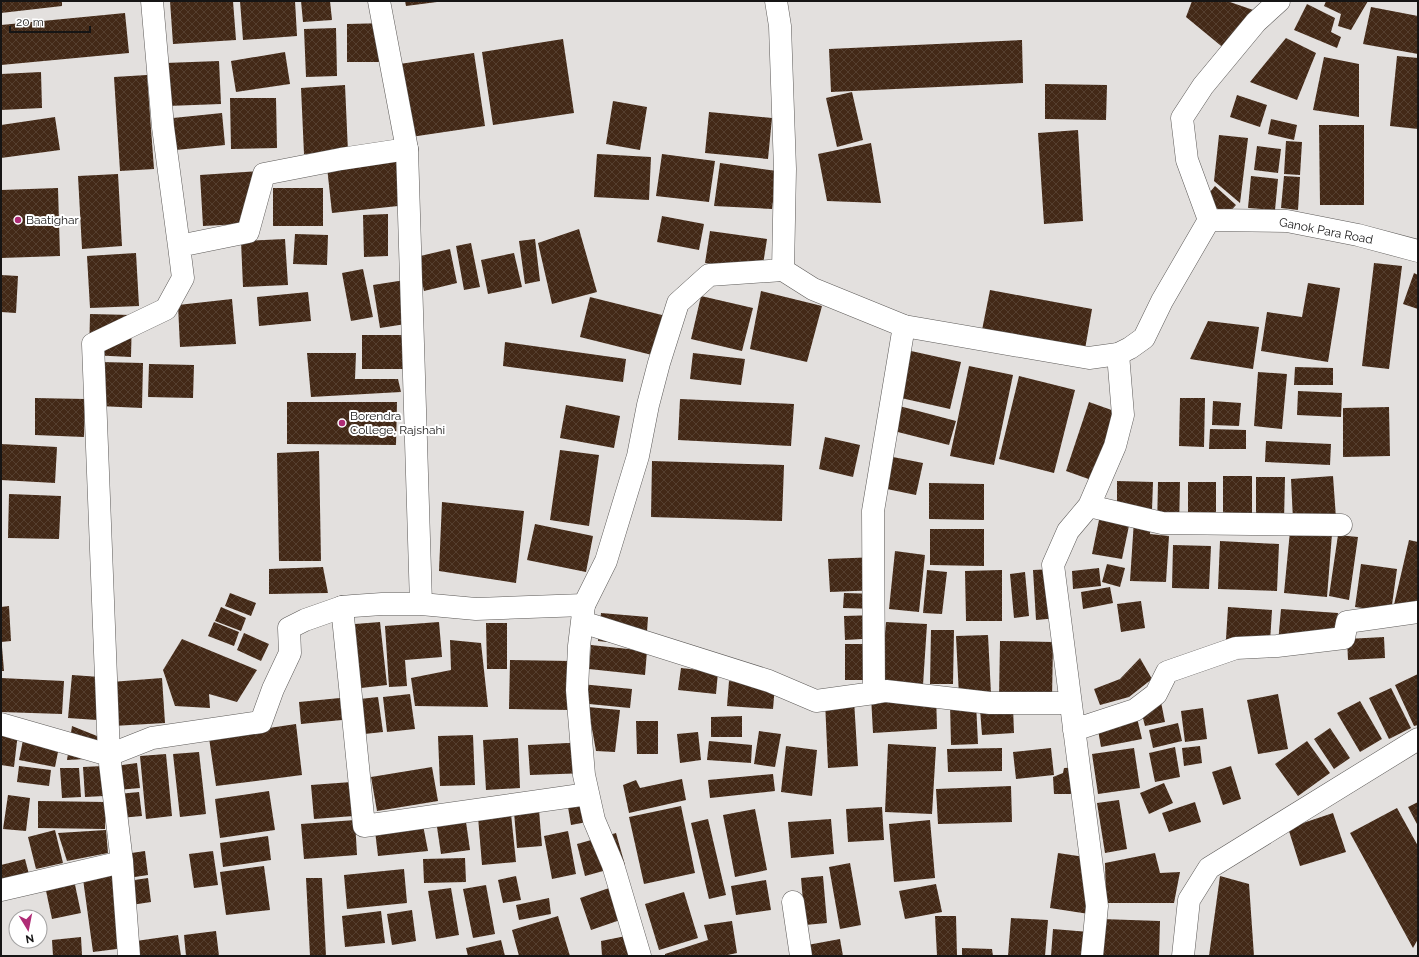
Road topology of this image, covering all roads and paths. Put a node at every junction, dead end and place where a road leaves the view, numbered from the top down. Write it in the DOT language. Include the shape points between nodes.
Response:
graph roads {
  1 [pos="152,1"];
  2 [pos="379,1"];
  3 [pos="776,1"];
  4 [pos="1279,1"];
  5 [pos="407,149"];
  6 [pos="1209,220"];
  7 [pos="179,246"];
  8 [pos="1418,251"];
  9 [pos="783,270"];
  10 [pos="904,326"];
  11 [pos="1118,354"];
  12 [pos="1089,506"];
  13 [pos="1341,525"];
  14 [pos="421,604"];
  15 [pos="342,607"];
  16 [pos="1418,612"];
  17 [pos="583,613"];
  18 [pos="874,693"];
  19 [pos="1070,703"];
  20 [pos="1,724"];
  21 [pos="1074,730"];
  22 [pos="1418,739"];
  23 [pos="110,755"];
  24 [pos="588,794"];
  25 [pos="122,862"];
  26 [pos="1,890"];
  27 [pos="793,902"];
  28 [pos="129,956"];
  29 [pos="640,956"];
  30 [pos="801,956"];
  31 [pos="1092,956"];
  32 [pos="1183,956"];
  1 -- 7 [label="street" via="163,126"];
  2 -- 5 [label="street"];
  3 -- 9 [label="street" via="780,26 785,169"];
  4 -- 6 [label="street" via="1256,22 1203,86 1182,118 1186,160"];
  5 -- 7 [label="street" via="264,174 248,232"];
  5 -- 14 [label="street"];
  6 -- 8 [label="street, Ganok Para Road" via="1287,221 1358,235"];
  6 -- 11 [label="street" via="1162,301 1144,338"];
  7 -- 23 [label="street" via="183,278 166,309 93,344"];
  9 -- 10 [label="street" via="813,289"];
  9 -- 17 [label="street" via="709,275 678,303 659,363 638,456 606,561"];
  10 -- 11 [label="street" via="1088,358"];
  10 -- 18 [label="street" via="873,511"];
  11 -- 12 [label="street" via="1123,415 1115,446"];
  12 -- 13 [label="street" via="1162,523"];
  12 -- 19 [label="street" via="1068,531 1053,565"];
  14 -- 15 [label="street"];
  14 -- 17 [label="street"];
  15 -- 23 [label="street" via="289,628 290,653 260,722 152,738"];
  15 -- 24 [label="street" via="364,826"];
  16 -- 21 [label="street" via="1347,622 1344,638 1236,648 1166,672 1156,694 1135,710"];
  17 -- 18 [label="street" via="769,681 816,701"];
  17 -- 24 [label="street" via="577,690"];
  18 -- 19 [label="street" via="886,691 990,703"];
  19 -- 21 [label="street"];
  20 -- 23 [label="street"];
  21 -- 31 [label="street" via="1097,906"];
  22 -- 32 [label="street" via="1209,868 1189,900"];
  23 -- 25 [label="street"];
  24 -- 29 [label="street" via="594,820 612,865"];
  25 -- 26 [label="street"];
  25 -- 28 [label="street"];
  27 -- 30 [label="street"];
}
